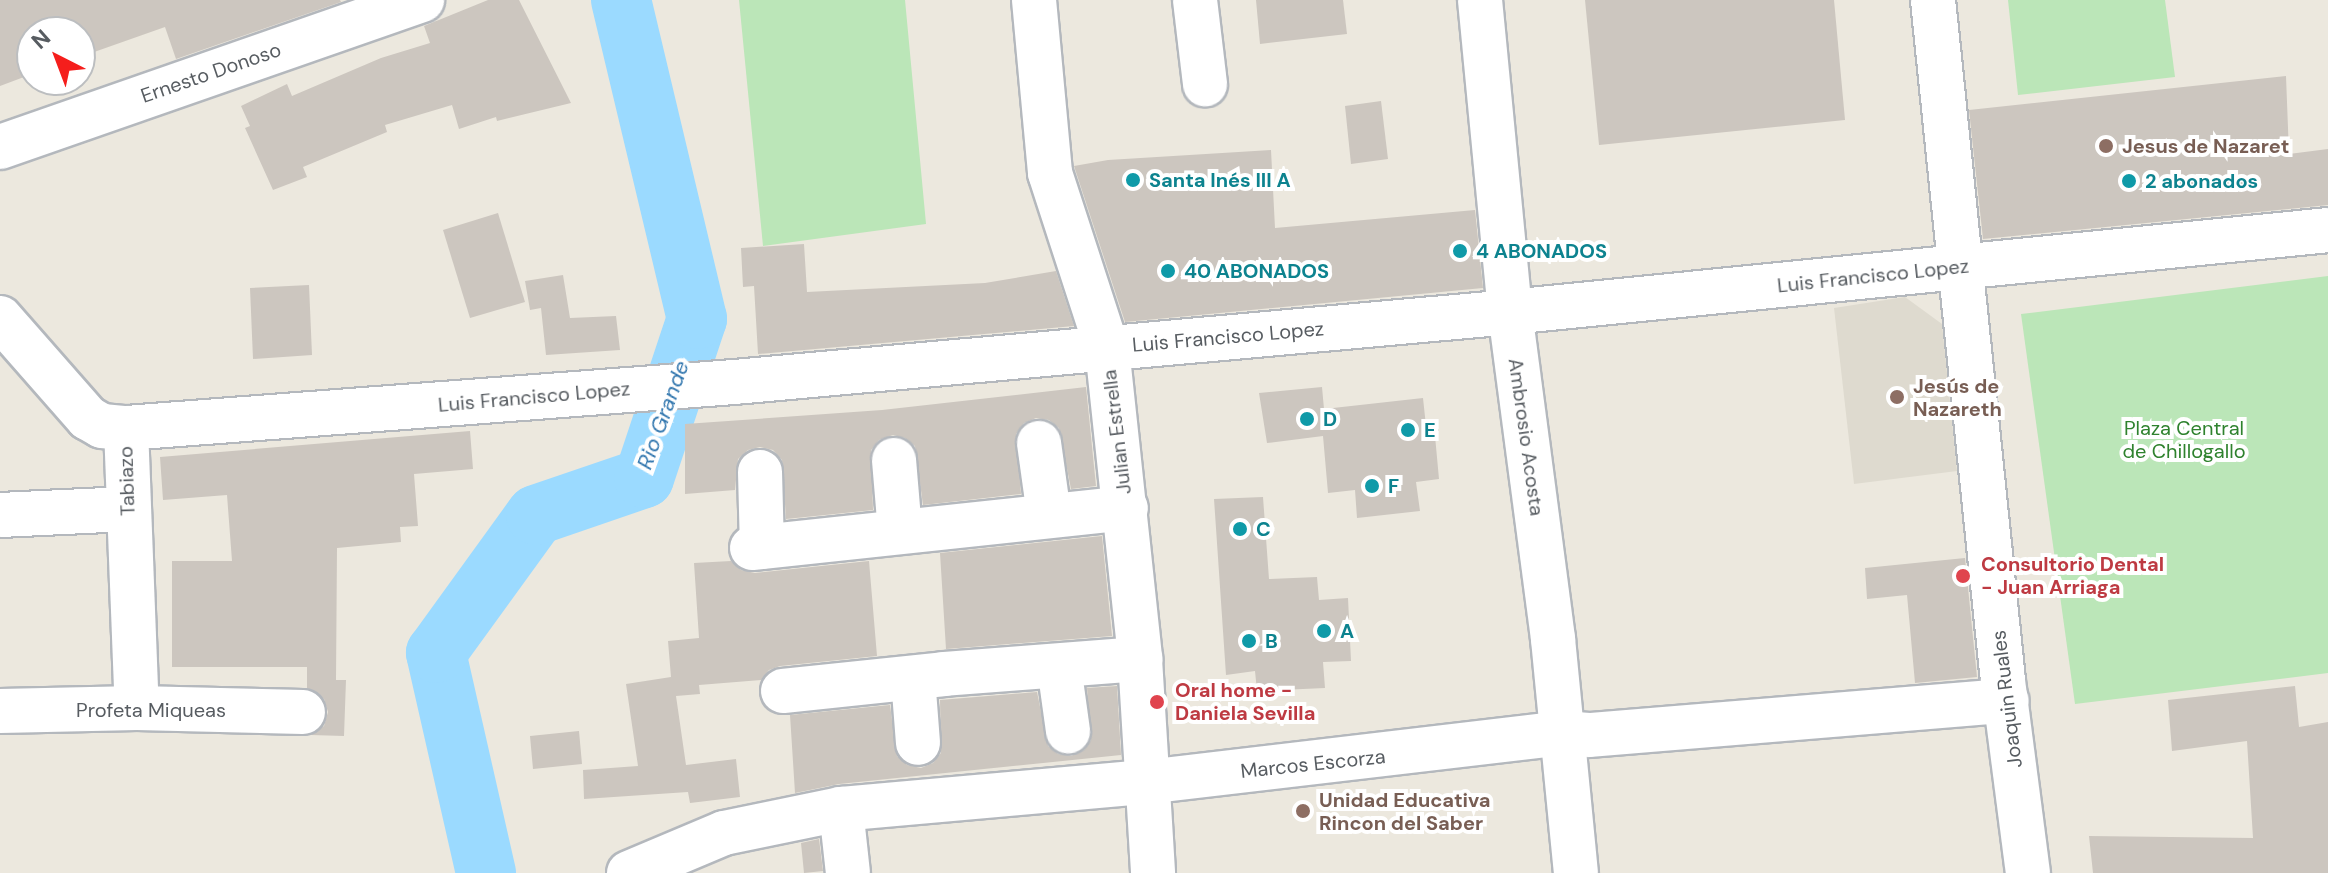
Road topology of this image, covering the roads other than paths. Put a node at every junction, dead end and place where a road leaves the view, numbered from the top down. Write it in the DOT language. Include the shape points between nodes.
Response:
graph roads {
  1 [pos="422,0"];
  2 [pos="1034,0"];
  3 [pos="1195,0"];
  4 [pos="1480,0"];
  5 [pos="1933,0"];
  6 [pos="1205,84"];
  7 [pos="0,147"];
  8 [pos="2328,230"];
  9 [pos="1963,267"];
  10 [pos="1510,312"];
  11 [pos="1,320"];
  12 [pos="1107,348"];
  13 [pos="126,428"];
  14 [pos="1039,443"];
  15 [pos="894,460"];
  16 [pos="760,472"];
  17 [pos="1126,508"];
  18 [pos="128,509"];
  19 [pos="0,515"];
  20 [pos="1049,515"];
  21 [pos="900,531"];
  22 [pos="1140,659"];
  23 [pos="1059,666"];
  24 [pos="913,678"];
  25 [pos="783,691"];
  26 [pos="2007,701"];
  27 [pos="137,708"];
  28 [pos="0,711"];
  29 [pos="303,712"];
  30 [pos="1068,731"];
  31 [pos="1562,733"];
  32 [pos="918,743"];
  33 [pos="1146,782"];
  34 [pos="841,809"];
  35 [pos="629,873"];
  36 [pos="848,873"];
  37 [pos="1153,873"];
  38 [pos="1576,873"];
  39 [pos="2028,873"];
  1 -- 7 [label="street, Ernesto Donoso"];
  2 -- 12 [label="street, Julian Estrella" via="1050,173"];
  3 -- 6 [label="street"];
  4 -- 10 [label="street, Ambrosio Acosta"];
  5 -- 9 [label="street, Joaquin Ruales"];
  8 -- 9 [label="street, Luis Francisco Lopez"];
  9 -- 10 [label="street, Luis Francisco Lopez"];
  9 -- 26 [label="street, Joaquin Ruales"];
  10 -- 12 [label="street, Luis Francisco Lopez"];
  10 -- 31 [label="street, Ambrosio Acosta"];
  11 -- 13 [label="street, Tabiazo" via="88,418 102,426"];
  12 -- 13 [label="street, Luis Francisco Lopez"];
  12 -- 17 [label="street, Julian Estrella"];
  13 -- 18 [label="street, Tabiazo"];
  14 -- 20 [label="street"];
  15 -- 21 [label="street"];
  16 -- 21 [label="street" via="757,547"];
  17 -- 20 [label="street"];
  17 -- 22 [label="street, Julian Estrella"];
  18 -- 19 [label="street"];
  18 -- 27 [label="street, Tabiazo"];
  20 -- 21 [label="street"];
  22 -- 23 [label="street"];
  22 -- 33 [label="street, Julian Estrella"];
  23 -- 24 [label="street"];
  23 -- 30 [label="street"];
  24 -- 25 [label="street"];
  24 -- 32 [label="street"];
  26 -- 31 [label="street, Marcos Escorza"];
  26 -- 39 [label="street, Joaquin Ruales"];
  27 -- 28 [label="street, Profeta Miqueas"];
  27 -- 29 [label="street, Profeta Miqueas"];
  31 -- 33 [label="street, Marcos Escorza"];
  31 -- 38 [label="street, Ambrosio Acosta"];
  33 -- 34 [label="street, Marcos Escorza"];
  33 -- 37 [label="street, Julian Estrella"];
  34 -- 35 [label="street, Marcos Escorza" via="724,833"];
  34 -- 36 [label="street"];
}
